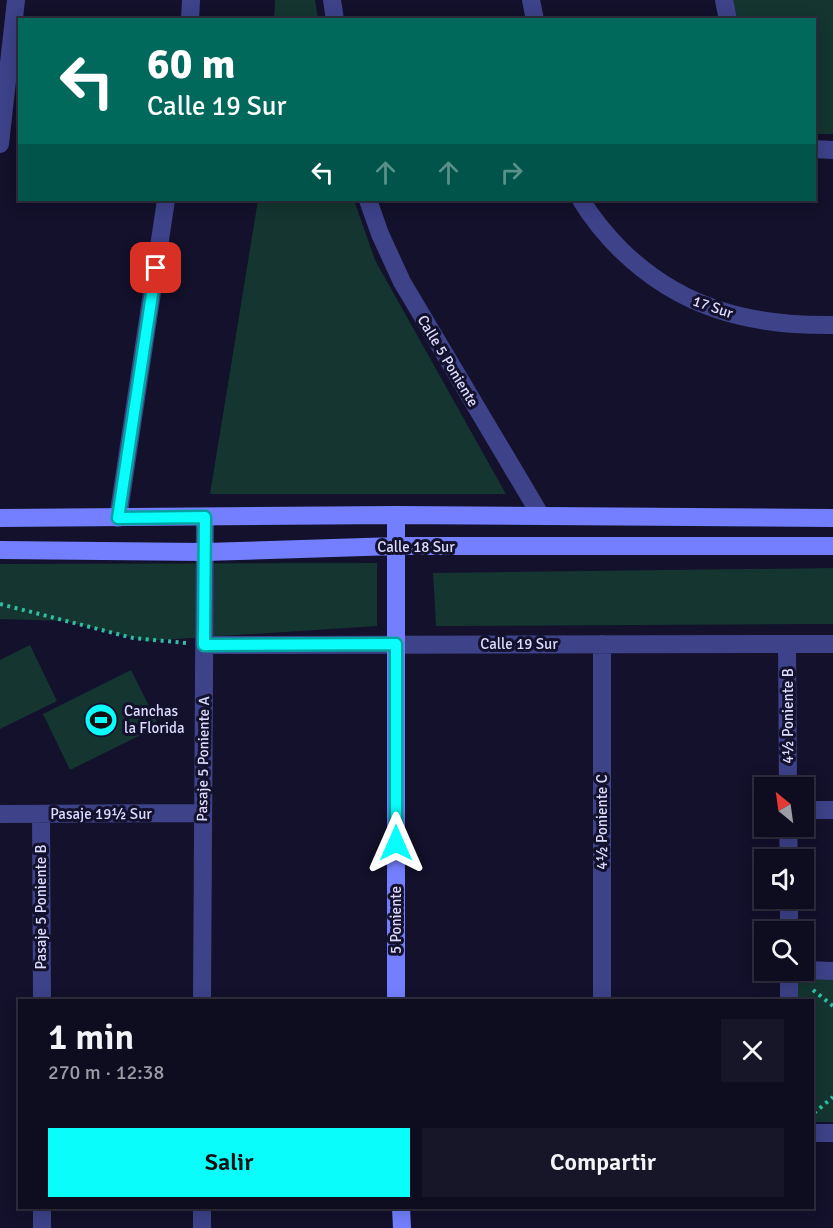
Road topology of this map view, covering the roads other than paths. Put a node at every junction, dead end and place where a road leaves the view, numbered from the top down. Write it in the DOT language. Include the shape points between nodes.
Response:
graph roads {
  1 [pos="16,0"];
  2 [pos="192,0"];
  3 [pos="332,0"];
  4 [pos="531,0"];
  5 [pos="724,0"];
  6 [pos="190,18"];
  7 [pos="335,18"];
  8 [pos="535,18"];
  9 [pos="728,18"];
  10 [pos="6,31"];
  11 [pos="0,144"];
  12 [pos="816,149"];
  13 [pos="833,150"];
  14 [pos="166,201"];
  15 [pos="368,201"];
  16 [pos="582,201"];
  17 [pos="833,325"];
  18 [pos="396,515"];
  19 [pos="541,516"];
  20 [pos="205,517"];
  21 [pos="0,518"];
  22 [pos="118,518"];
  23 [pos="833,518"];
  24 [pos="396,546"];
  25 [pos="833,546"];
  26 [pos="0,550"];
  27 [pos="205,552"];
  28 [pos="396,644"];
  29 [pos="602,644"];
  30 [pos="788,644"];
  31 [pos="833,644"];
  32 [pos="204,645"];
  33 [pos="788,777"];
  34 [pos="814,810"];
  35 [pos="833,810"];
  36 [pos="203,813"];
  37 [pos="0,814"];
  38 [pos="41,814"];
  39 [pos="814,970"];
  40 [pos="833,970"];
  41 [pos="789,981"];
  42 [pos="42,999"];
  43 [pos="202,999"];
  44 [pos="396,999"];
  45 [pos="602,999"];
  46 [pos="789,999"];
  47 [pos="814,1133"];
  48 [pos="833,1133"];
  49 [pos="42,1209"];
  50 [pos="202,1209"];
  51 [pos="400,1209"];
  52 [pos="42,1228"];
  53 [pos="202,1228"];
  54 [pos="402,1228"];
  1 -- 10 [label="street"];
  2 -- 6 [label="street"];
  3 -- 7 [label="street"];
  4 -- 8 [label="street"];
  5 -- 9 [label="street"];
  10 -- 11 [label="street"];
  12 -- 13 [label="street"];
  14 -- 22 [label="street"];
  15 -- 19 [label="street, Calle 5 Poniente" via="402,282"];
  16 -- 17 [label="street, 17 Sur" via="612,242 646,272 702,305 750,319"];
  18 -- 19 [label="main road, Calle 18 Sur"];
  18 -- 20 [label="main road, Calle 18 Sur"];
  18 -- 24 [label="main road, 5 Poniente"];
  19 -- 23 [label="main road, Calle 18 Sur"];
  20 -- 22 [label="main road, Calle 18 Sur"];
  20 -- 27 [label="street, Pasaje 5 Poniente A"];
  21 -- 22 [label="main road, Calle 18 Sur"];
  24 -- 25 [label="main road, Calle 18 Sur"];
  24 -- 27 [label="main road, Calle 18 Sur"];
  24 -- 28 [label="main road, 5 Poniente"];
  26 -- 27 [label="main road, Calle 18 Sur"];
  27 -- 32 [label="street, Pasaje 5 Poniente A"];
  28 -- 29 [label="street, Calle 19 Sur"];
  28 -- 32 [label="street, Calle 19 Sur"];
  28 -- 44 [label="main road, 5 Poniente"];
  29 -- 30 [label="street, Calle 19 Sur"];
  29 -- 45 [label="street, 4½ Poniente C"];
  30 -- 31 [label="street, Calle 19 Sur"];
  30 -- 33 [label="street, 4½ Poniente B"];
  32 -- 36 [label="street, Pasaje 5 Poniente A"];
  34 -- 35 [label="street"];
  36 -- 38 [label="street, Pasaje 19½ Sur"];
  36 -- 43 [label="street, Pasaje 5 Poniente A"];
  37 -- 38 [label="street, Pasaje 19½ Sur"];
  38 -- 42 [label="street, Pasaje 5 Poniente B"];
  39 -- 40 [label="street"];
  41 -- 46 [label="street"];
  47 -- 48 [label="street"];
  49 -- 52 [label="street"];
  50 -- 53 [label="street"];
  51 -- 54 [label="main road"];
}
